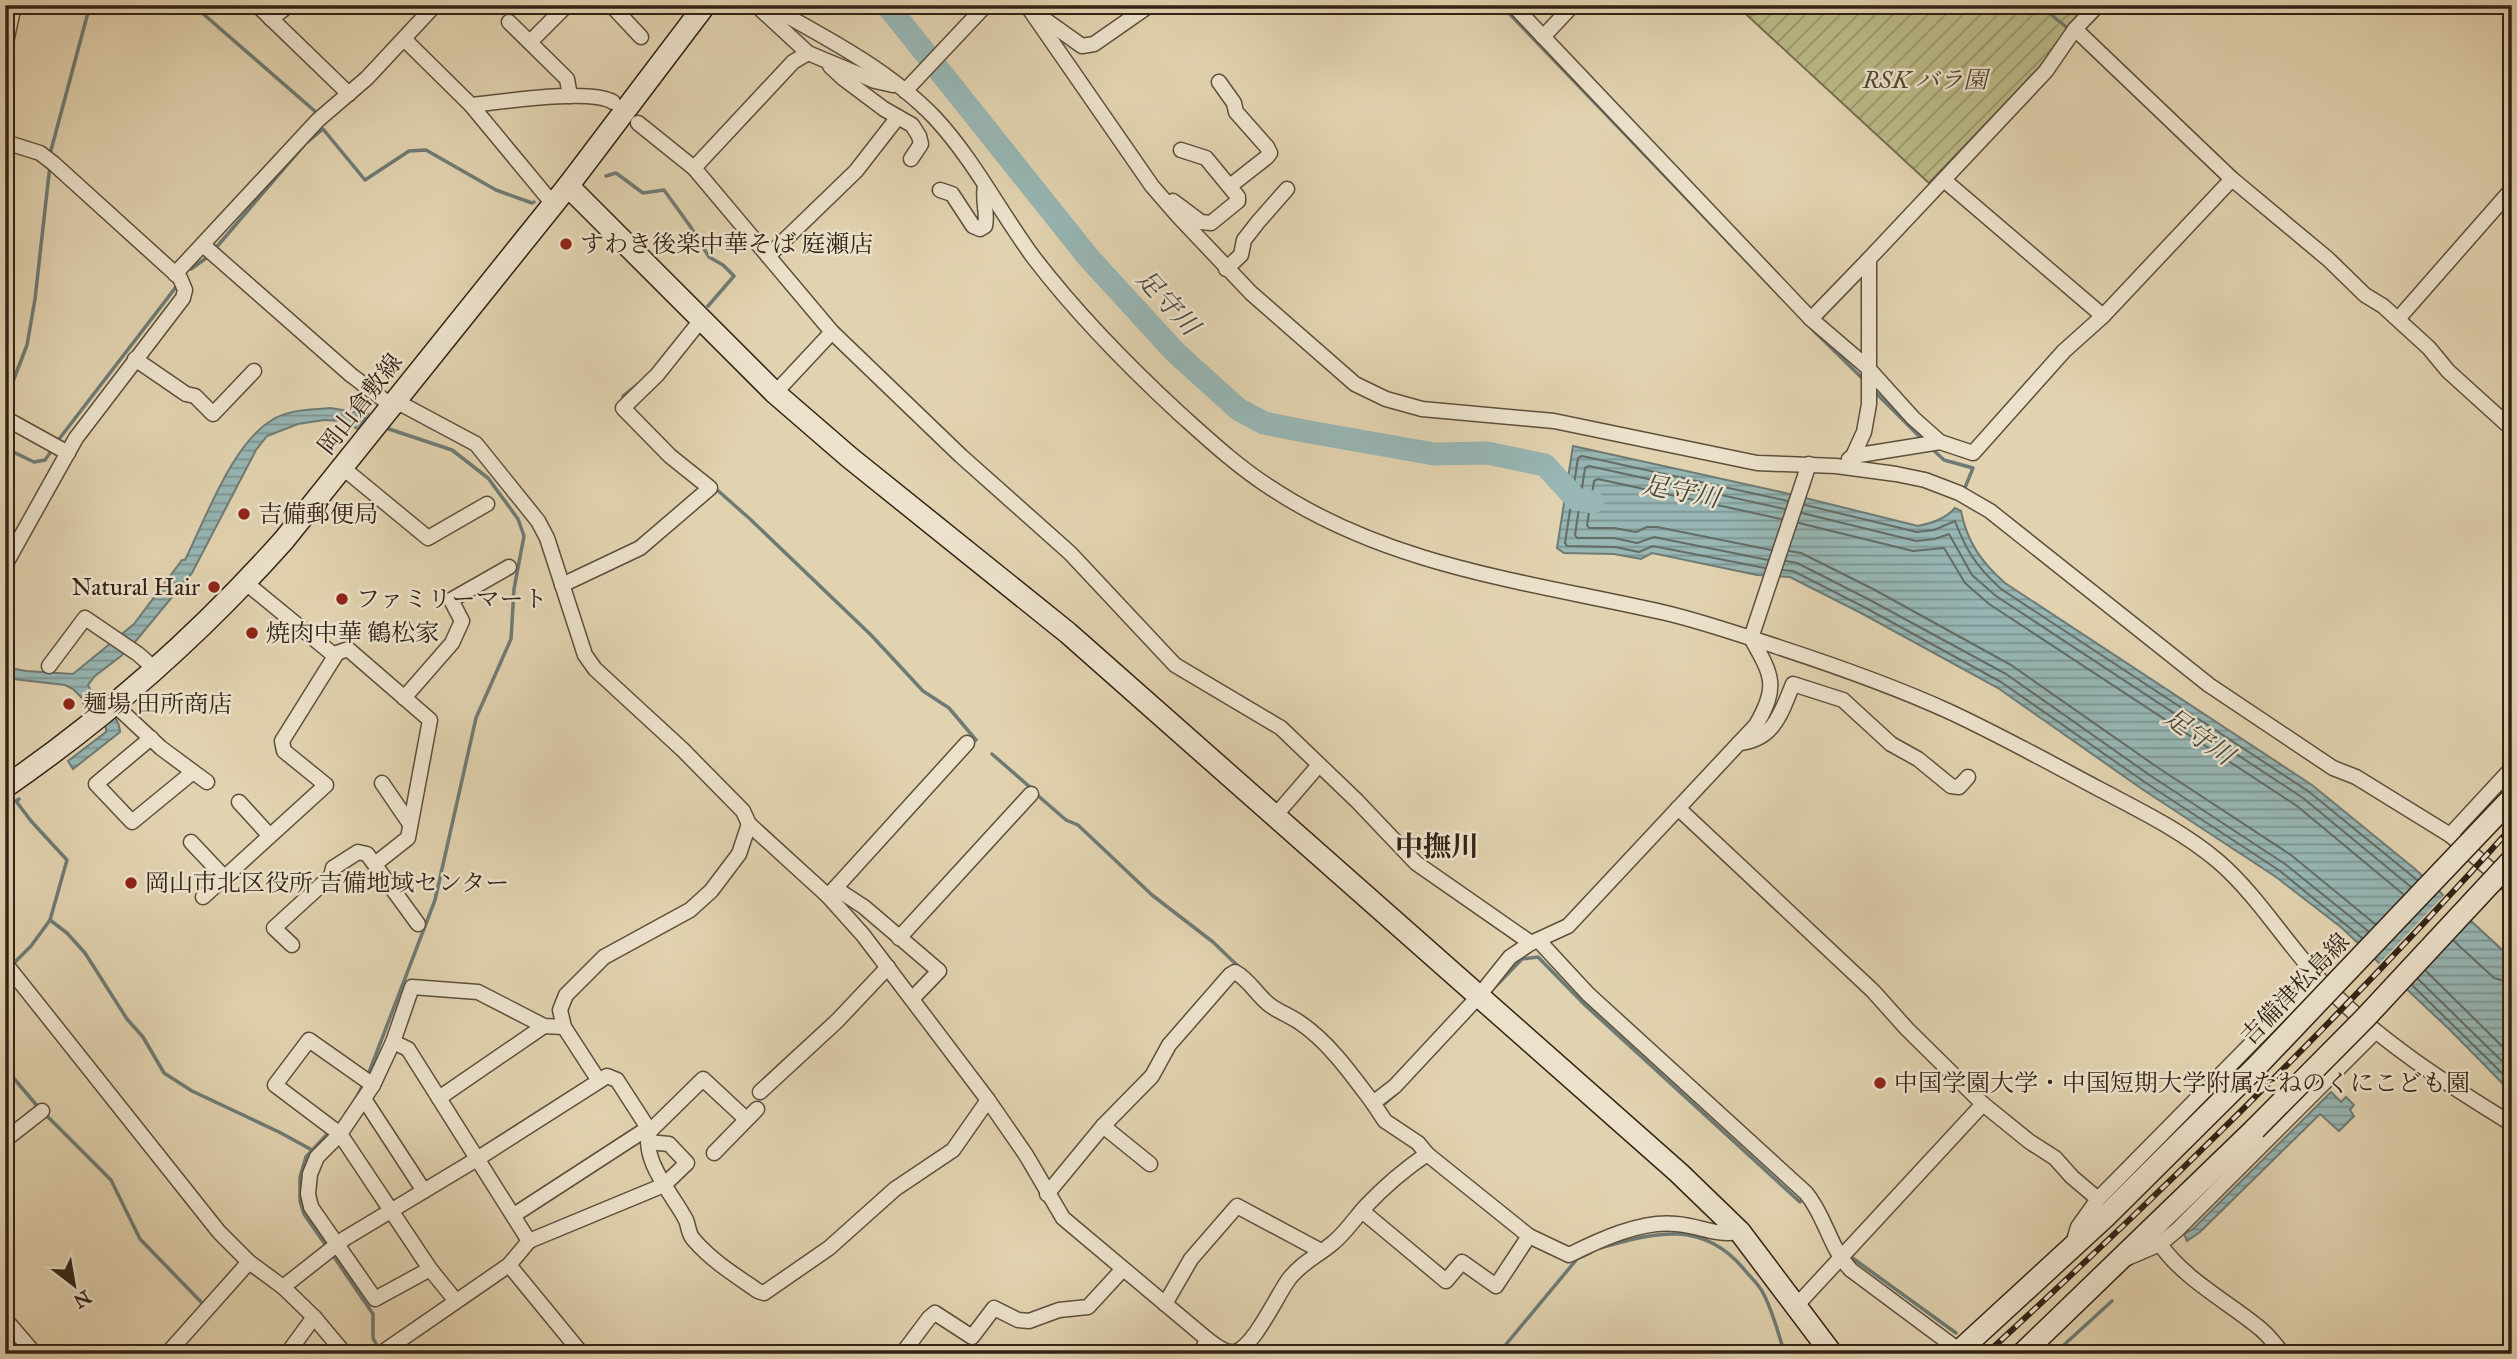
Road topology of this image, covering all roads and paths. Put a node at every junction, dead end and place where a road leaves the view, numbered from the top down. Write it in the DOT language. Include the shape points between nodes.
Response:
graph roads {
  1 [pos="14,5"];
  2 [pos="257,5"];
  3 [pos="289,5"];
  4 [pos="436,5"];
  5 [pos="567,5"];
  6 [pos="611,5"];
  7 [pos="705,5"];
  8 [pos="756,5"];
  9 [pos="767,5"];
  10 [pos="986,5"];
  11 [pos="1150,5"];
  12 [pos="1513,5"];
  13 [pos="1573,5"];
  14 [pos="2098,5"];
  15 [pos="1027,8"];
  16 [pos="271,19"];
  17 [pos="509,22"];
  18 [pos="2073,32"];
  19 [pos="641,37"];
  20 [pos="1543,37"];
  21 [pos="404,39"];
  22 [pos="530,42"];
  23 [pos="5,47"];
  24 [pos="808,53"];
  25 [pos="824,60"];
  26 [pos="1219,82"];
  27 [pos="903,88"];
  28 [pos="349,94"];
  29 [pos="570,96"];
  30 [pos="613,102"];
  31 [pos="471,105"];
  32 [pos="898,117"];
  33 [pos="638,122"];
  34 [pos="5,142"];
  35 [pos="1181,150"];
  36 [pos="911,159"];
  37 [pos="694,167"];
  38 [pos="1944,180"];
  39 [pos="2230,181"];
  40 [pos="568,186"];
  41 [pos="985,186"];
  42 [pos="1152,186"];
  43 [pos="1230,186"];
  44 [pos="1287,189"];
  45 [pos="2512,190"];
  46 [pos="940,191"];
  47 [pos="553,204"];
  48 [pos="209,250"];
  49 [pos="768,256"];
  50 [pos="1869,259"];
  51 [pos="1227,269"];
  52 [pos="175,274"];
  53 [pos="2103,316"];
  54 [pos="1811,319"];
  55 [pos="2398,319"];
  56 [pos="701,320"];
  57 [pos="832,332"];
  58 [pos="135,359"];
  59 [pos="1868,370"];
  60 [pos="254,371"];
  61 [pos="775,393"];
  62 [pos="390,409"];
  63 [pos="5,418"];
  64 [pos="2512,429"];
  65 [pos="1933,444"];
  66 [pos="59,448"];
  67 [pos="1853,456"];
  68 [pos="1836,466"];
  69 [pos="343,468"];
  70 [pos="1808,468"];
  71 [pos="487,504"];
  72 [pos="5,565"];
  73 [pos="509,567"];
  74 [pos="246,583"];
  75 [pos="562,585"];
  76 [pos="1752,635"];
  77 [pos="335,656"];
  78 [pos="49,666"];
  79 [pos="155,669"];
  80 [pos="404,698"];
  81 [pos="107,711"];
  82 [pos="151,738"];
  83 [pos="967,743"];
  84 [pos="1739,743"];
  85 [pos="1320,765"];
  86 [pos="2512,768"];
  87 [pos="194,772"];
  88 [pos="1968,777"];
  89 [pos="207,782"];
  90 [pos="382,783"];
  91 [pos="5,787"];
  92 [pos="1031,794"];
  93 [pos="2512,797"];
  94 [pos="239,802"];
  95 [pos="1678,808"];
  96 [pos="1275,816"];
  97 [pos="411,824"];
  98 [pos="749,824"];
  99 [pos="269,835"];
  100 [pos="2450,835"];
  101 [pos="191,842"];
  102 [pos="2512,860"];
  103 [pos="375,864"];
  104 [pos="224,877"];
  105 [pos="2512,888"];
  106 [pos="831,892"];
  107 [pos="203,897"];
  108 [pos="418,924"];
  109 [pos="899,938"];
  110 [pos="1535,942"];
  111 [pos="292,946"];
  112 [pos="888,967"];
  113 [pos="7,968"];
  114 [pos="2318,977"];
  115 [pos="1478,997"];
  116 [pos="912,999"];
  117 [pos="544,1026"];
  118 [pos="564,1027"];
  119 [pos="2375,1032"];
  120 [pos="393,1042"];
  121 [pos="599,1081"];
  122 [pos="368,1082"];
  123 [pos="761,1092"];
  124 [pos="439,1098"];
  125 [pos="364,1099"];
  126 [pos="988,1100"];
  127 [pos="1376,1101"];
  128 [pos="1983,1104"];
  129 [pos="42,1111"];
  130 [pos="2512,1124"];
  131 [pos="1103,1126"];
  132 [pos="335,1130"];
  133 [pos="649,1134"];
  134 [pos="5,1140"];
  135 [pos="714,1153"];
  136 [pos="1427,1154"];
  137 [pos="477,1159"];
  138 [pos="1150,1164"];
  139 [pos="664,1185"];
  140 [pos="424,1191"];
  141 [pos="1047,1194"];
  142 [pos="2098,1199"];
  143 [pos="392,1210"];
  144 [pos="1362,1211"];
  145 [pos="514,1215"];
  146 [pos="1740,1232"];
  147 [pos="1529,1236"];
  148 [pos="529,1241"];
  149 [pos="2160,1244"];
  150 [pos="2071,1248"];
  151 [pos="333,1249"];
  152 [pos="1321,1251"];
  153 [pos="1839,1257"];
  154 [pos="2121,1261"];
  155 [pos="249,1262"];
  156 [pos="509,1265"];
  157 [pos="430,1269"];
  158 [pos="1123,1269"];
  159 [pos="284,1287"];
  160 [pos="456,1301"];
  161 [pos="1165,1304"];
  162 [pos="1797,1305"];
  163 [pos="314,1317"];
  164 [pos="5,1319"];
  165 [pos="1207,1339"];
  166 [pos="383,1352"];
  167 [pos="1960,1353"];
  168 [pos="35,1354"];
  169 [pos="167,1354"];
  170 [pos="287,1354"];
  171 [pos="345,1354"];
  172 [pos="582,1354"];
  173 [pos="902,1354"];
  174 [pos="1201,1354"];
  175 [pos="1832,1354"];
  176 [pos="2022,1354"];
  177 [pos="2283,1354"];
  1 -- 23 [label="street"];
  2 -- 16 [label="street"];
  3 -- 16 [label="street"];
  4 -- 21 [label="street"];
  5 -- 22 [label="street"];
  6 -- 19 [label="street"];
  7 -- 40 [label="main road, 岡山倉敷線"];
  8 -- 24 [label="street"];
  9 -- 27 [label="street"];
  10 -- 27 [label="street"];
  11 -- 15 [label="street" via="1094,44 1082,46"];
  12 -- 20 [label="street"];
  13 -- 20 [label="street"];
  14 -- 18 [label="street"];
  15 -- 42 [label="street"];
  16 -- 28 [label="street"];
  17 -- 22 [label="street"];
  18 -- 38 [label="street" via="2046,71"];
  18 -- 39 [label="street"];
  20 -- 54 [label="street"];
  21 -- 28 [label="street"];
  21 -- 31 [label="street"];
  22 -- 29 [label="street" via="567,79"];
  24 -- 25 [label="street"];
  24 -- 37 [label="street" via="793,62"];
  25 -- 27 [label="street"];
  25 -- 32 [label="street"];
  26 -- 43 [label="street" via="1236,112 1270,153"];
  27 -- 41 [label="street" via="951,137"];
  28 -- 48 [label="street" via="318,120"];
  29 -- 30 [label="street" via="605,97"];
  29 -- 31 [label="street"];
  31 -- 47 [label="street"];
  32 -- 36 [label="street" via="919,136 921,145"];
  32 -- 49 [label="street" via="856,171"];
  33 -- 37 [label="street"];
  34 -- 52 [label="street" via="36,151 50,161"];
  35 -- 43 [label="street" via="1206,158"];
  37 -- 49 [label="street"];
  38 -- 50 [label="street"];
  38 -- 53 [label="street"];
  39 -- 53 [label="street"];
  39 -- 55 [label="street"];
  40 -- 47 [label="main road, 岡山倉敷線"];
  40 -- 56 [label="main road"];
  41 -- 46 [label="street" via="986,221 980,229 952,194"];
  41 -- 76 [label="street" via="1052,281 1124,360 1226,455 1289,500 1359,536 1426,559"];
  42 -- 43 [label="street" via="1201,222 1211,223 1238,201"];
  42 -- 51 [label="street"];
  44 -- 51 [label="street" via="1244,240 1241,255"];
  45 -- 55 [label="street"];
  47 -- 62 [label="main road, 岡山倉敷線"];
  48 -- 52 [label="street"];
  48 -- 62 [label="street"];
  49 -- 57 [label="street"];
  50 -- 54 [label="street"];
  50 -- 59 [label="street"];
  51 -- 70 [label="street" via="1355,384 1386,399 1422,409 1554,421 1731,460"];
  52 -- 58 [label="street" via="185,290 183,298"];
  53 -- 65 [label="street" via="2064,351 1973,453"];
  54 -- 59 [label="street"];
  55 -- 64 [label="street"];
  56 -- 61 [label="main road"];
  56 -- 75 [label="street" via="657,375 623,408 670,456 710,488 640,548"];
  57 -- 61 [label="street"];
  57 -- 85 [label="street" via="1070,553 1175,665 1281,728"];
  58 -- 60 [label="street" via="195,396 213,414"];
  58 -- 66 [label="street" via="76,438"];
  59 -- 65 [label="street"];
  59 -- 67 [label="street" via="1864,432"];
  61 -- 96 [label="main road" via="1068,633"];
  62 -- 69 [label="main road, 岡山倉敷線"];
  62 -- 75 [label="street" via="450,429 476,444 538,521"];
  63 -- 66 [label="street"];
  65 -- 67 [label="street"];
  66 -- 72 [label="street"];
  67 -- 68 [label="street"];
  68 -- 70 [label="street"];
  68 -- 100 [label="street" via="1925,480 1975,501 2227,698 2333,768 2356,777"];
  69 -- 71 [label="street" via="428,538"];
  69 -- 74 [label="main road, 岡山倉敷線"];
  70 -- 76 [label="street"];
  73 -- 80 [label="street" via="451,600 462,621 452,643"];
  74 -- 77 [label="street"];
  74 -- 79 [label="main road, 岡山倉敷線"];
  75 -- 98 [label="street" via="585,655 595,669 692,758 743,811"];
  76 -- 84 [label="street" via="1772,690 1756,725"];
  76 -- 114 [label="street" via="1944,709 2189,839 2222,864"];
  77 -- 80 [label="street" via="348,649"];
  77 -- 99 [label="street" via="282,741 284,751 326,785"];
  78 -- 79 [label="street" via="85,618"];
  79 -- 81 [label="main road, 岡山倉敷線"];
  80 -- 97 [label="street" via="430,720"];
  81 -- 82 [label="street"];
  81 -- 91 [label="main road, 岡山倉敷線"];
  82 -- 87 [label="street"];
  82 -- 87 [label="street" via="96,784 132,822"];
  83 -- 106 [label="street"];
  84 -- 88 [label="street" via="1755,742 1766,733 1779,718 1793,684 1843,700 1891,744 1951,786 1959,787"];
  84 -- 95 [label="street"];
  85 -- 96 [label="street"];
  85 -- 110 [label="street" via="1416,863"];
  86 -- 100 [label="street"];
  87 -- 89 [label="street"];
  90 -- 97 [label="street"];
  92 -- 109 [label="street"];
  93 -- 150 [label="main road, 吉備津松島線, bridge" via="2256,1067"];
  94 -- 99 [label="street"];
  95 -- 110 [label="street" via="1568,926"];
  95 -- 128 [label="street" via="1873,991"];
  96 -- 115 [label="main road"];
  97 -- 103 [label="street" via="408,838"];
  98 -- 106 [label="street"];
  98 -- 118 [label="street" via="739,854 711,891 690,910 604,957 566,995 560,1010"];
  99 -- 104 [label="street"];
  100 -- 105 [label="street"];
  101 -- 104 [label="street"];
  102 -- 154 [label="main road, bridge" via="2366,1017"];
  103 -- 108 [label="street"];
  103 -- 111 [label="street" via="367,854 358,852 333,868 331,876 274,928"];
  104 -- 107 [label="street"];
  106 -- 109 [label="street" via="864,907"];
  106 -- 112 [label="street"];
  109 -- 116 [label="street" via="939,971"];
  110 -- 115 [label="street" via="1510,957"];
  110 -- 153 [label="street" via="1806,1193"];
  112 -- 116 [label="street"];
  112 -- 123 [label="street"];
  113 -- 155 [label="street" via="219,1232"];
  114 -- 119 [label="street"];
  114 -- 142 [label="street"];
  115 -- 127 [label="street"];
  115 -- 146 [label="main road"];
  116 -- 126 [label="street"];
  117 -- 118 [label="street"];
  117 -- 120 [label="street" via="478,992 412,987"];
  117 -- 124 [label="street"];
  118 -- 121 [label="street"];
  119 -- 130 [label="street"];
  119 -- 149 [label="street"];
  120 -- 122 [label="street"];
  120 -- 124 [label="street" via="408,1049"];
  121 -- 133 [label="street" via="607,1076 617,1080"];
  121 -- 137 [label="street"];
  122 -- 125 [label="street"];
  122 -- 132 [label="street" via="309,1040 275,1085"];
  124 -- 137 [label="street"];
  125 -- 132 [label="street"];
  125 -- 140 [label="street"];
  126 -- 139 [label="street" via="953,1150 895,1189 829,1248 764,1293 716,1262 694,1240"];
  126 -- 141 [label="street"];
  127 -- 131 [label="street" via="1313,1033 1269,1005 1235,972 1169,1045 1152,1076"];
  127 -- 136 [label="street" via="1385,1121"];
  128 -- 142 [label="street" via="2054,1158"];
  128 -- 153 [label="street"];
  129 -- 134 [label="street"];
  131 -- 138 [label="street"];
  131 -- 141 [label="street"];
  132 -- 143 [label="street"];
  132 -- 151 [label="street" via="317,1157 308,1194"];
  133 -- 135 [label="street" via="703,1079 752,1114"];
  133 -- 139 [label="street" via="650,1152"];
  133 -- 139 [label="street" via="669,1144 687,1163"];
  133 -- 145 [label="street"];
  136 -- 144 [label="street"];
  136 -- 147 [label="street"];
  137 -- 140 [label="street"];
  137 -- 145 [label="street"];
  139 -- 148 [label="street"];
  140 -- 143 [label="street"];
  141 -- 158 [label="street" via="1063,1218"];
  142 -- 150 [label="street" via="2078,1227"];
  143 -- 151 [label="street"];
  143 -- 157 [label="street"];
  144 -- 147 [label="street" via="1446,1281 1462,1262 1496,1286"];
  144 -- 152 [label="street"];
  145 -- 148 [label="street"];
  146 -- 147 [label="street" via="1722,1235 1691,1226 1658,1224 1616,1234 1569,1255"];
  146 -- 162 [label="main road"];
  148 -- 156 [label="street"];
  149 -- 154 [label="street"];
  149 -- 177 [label="street"];
  150 -- 167 [label="main road, 吉備津松島線"];
  151 -- 157 [label="street" via="375,1299"];
  151 -- 159 [label="street"];
  152 -- 161 [label="street" via="1237,1206 1191,1259"];
  152 -- 165 [label="street" via="1301,1264 1242,1348 1224,1351"];
  153 -- 162 [label="street"];
  153 -- 167 [label="street"];
  154 -- 176 [label="main road"];
  155 -- 159 [label="street"];
  155 -- 169 [label="street"];
  156 -- 160 [label="street"];
  156 -- 172 [label="street"];
  157 -- 160 [label="street"];
  158 -- 161 [label="street"];
  158 -- 173 [label="street" via="1088,1307 1059,1310 1029,1321 994,1308 972,1337 935,1313"];
  159 -- 163 [label="street"];
  160 -- 166 [label="street"];
  161 -- 165 [label="street"];
  162 -- 175 [label="main road"];
  163 -- 170 [label="street"];
  163 -- 171 [label="street"];
  164 -- 168 [label="street"];
  165 -- 174 [label="street"];
}
